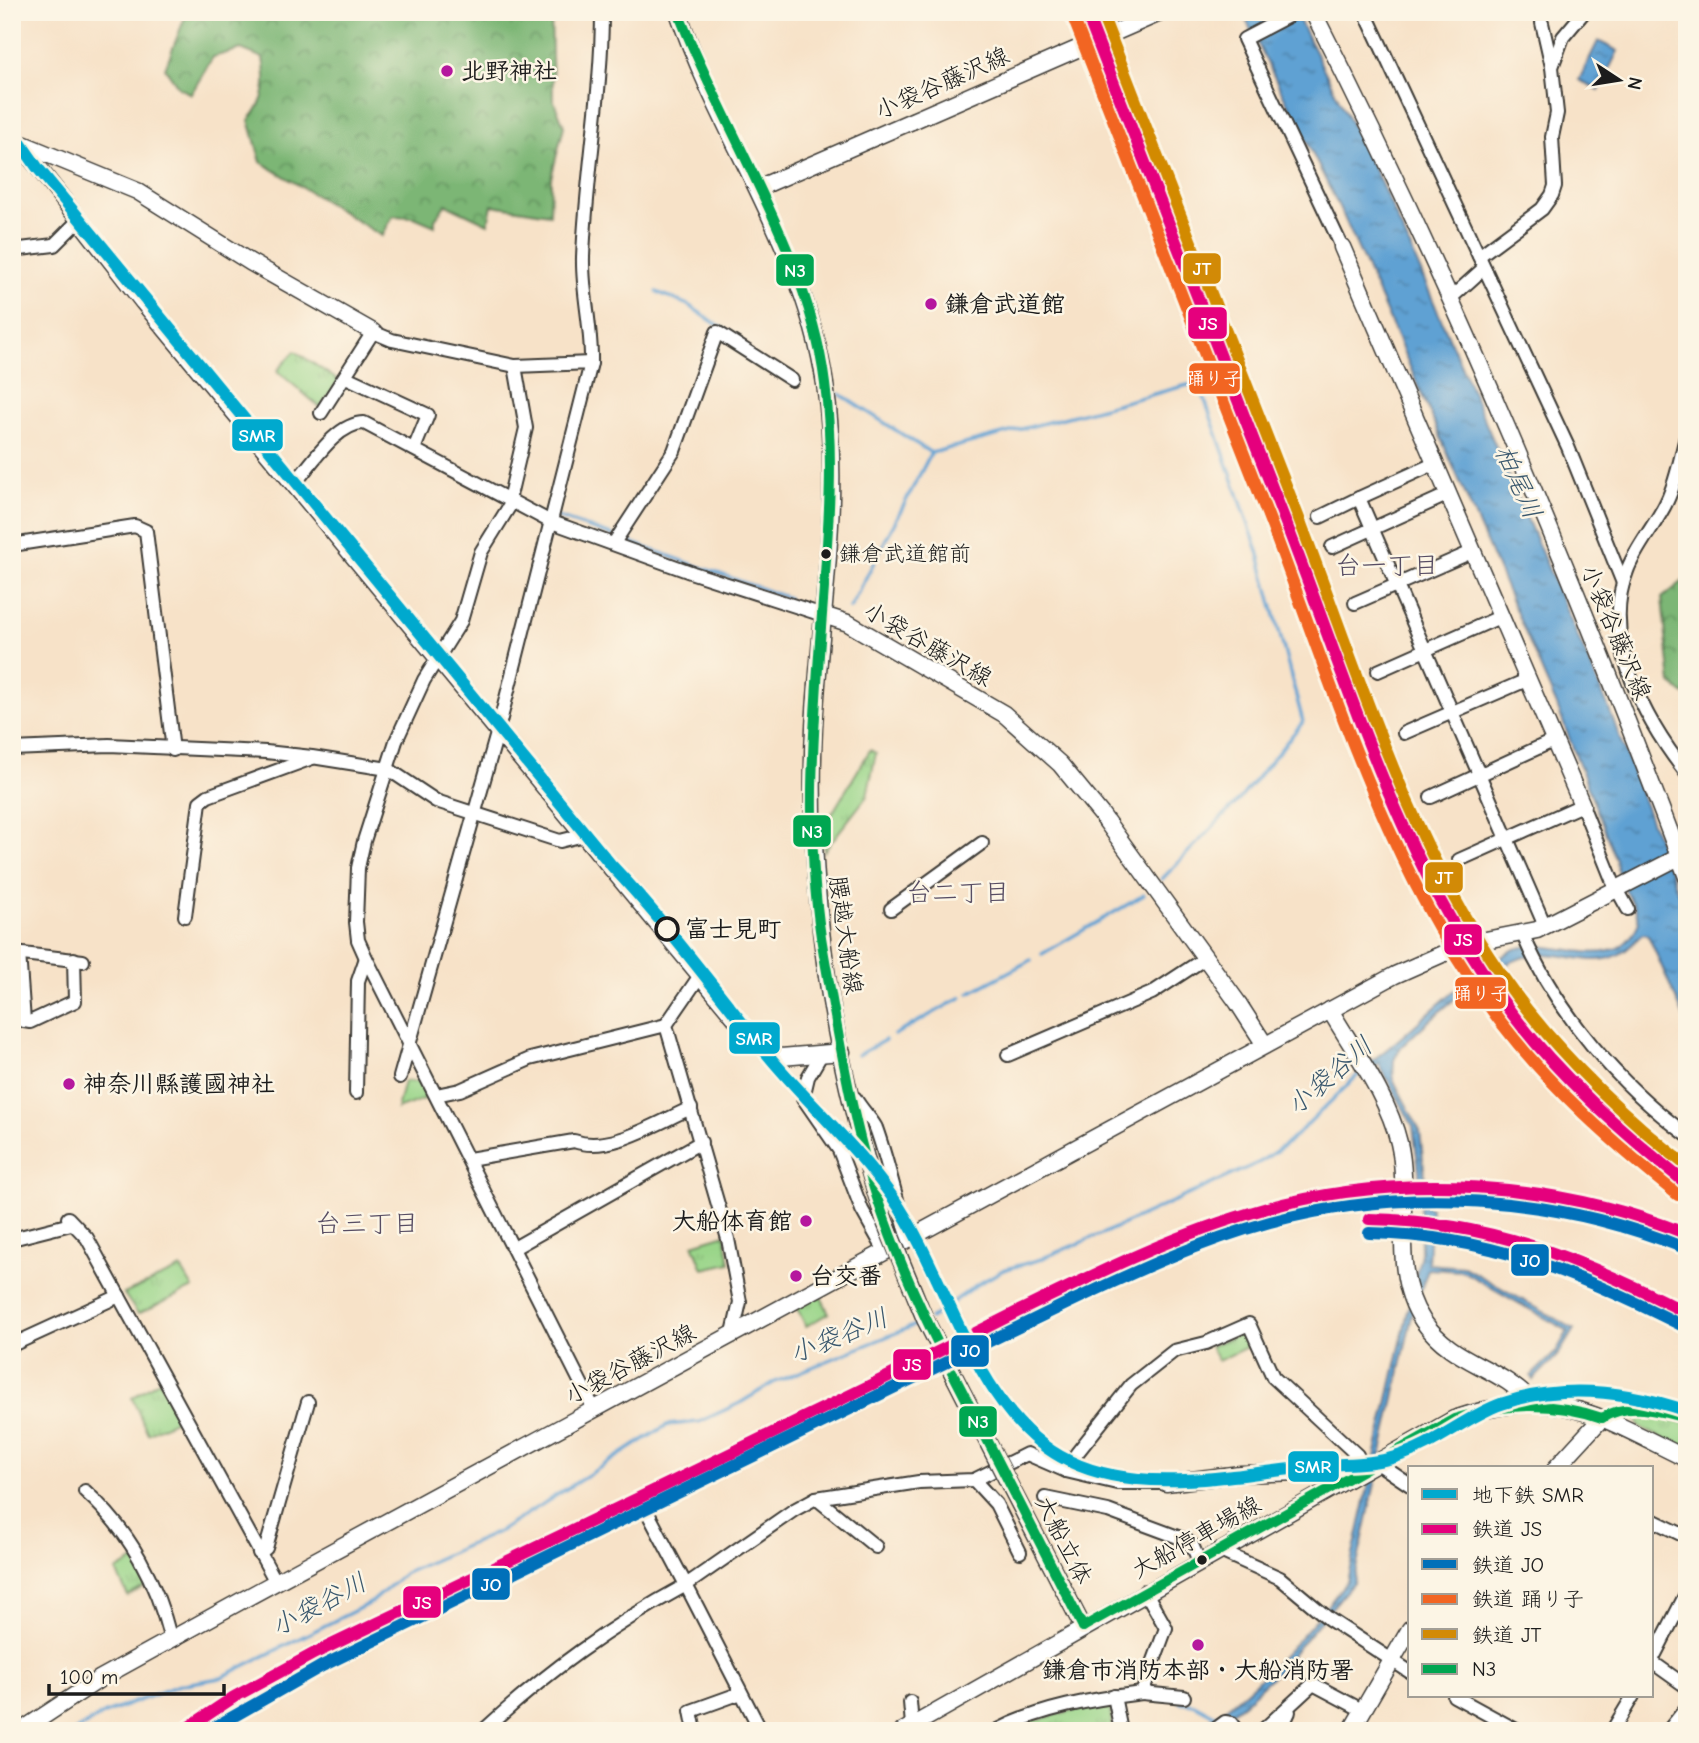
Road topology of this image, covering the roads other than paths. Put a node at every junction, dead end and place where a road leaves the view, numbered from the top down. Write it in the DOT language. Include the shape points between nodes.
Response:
graph roads {
  1 [pos="602,12"];
  2 [pos="677,12"];
  3 [pos="1162,12"];
  4 [pos="1296,12"];
  5 [pos="1312,12"];
  6 [pos="1365,12"];
  7 [pos="1584,12"];
  8 [pos="1568,30"];
  9 [pos="1552,67"];
  10 [pos="14,139"];
  11 [pos="758,188"];
  12 [pos="79,220"];
  13 [pos="1342,247"];
  14 [pos="12,250"];
  15 [pos="1481,262"];
  16 [pos="1451,297"];
  17 [pos="373,331"];
  18 [pos="591,363"];
  19 [pos="515,366"];
  20 [pos="346,377"];
  21 [pos="792,380"];
  22 [pos="321,413"];
  23 [pos="1687,433"];
  24 [pos="414,449"];
  25 [pos="1436,463"];
  26 [pos="295,484"];
  27 [pos="1450,494"];
  28 [pos="1359,498"];
  29 [pos="510,501"];
  30 [pos="1320,517"];
  31 [pos="549,521"];
  32 [pos="1372,528"];
  33 [pos="614,543"];
  34 [pos="12,545"];
  35 [pos="1332,547"];
  36 [pos="1474,551"];
  37 [pos="1622,583"];
  38 [pos="1397,586"];
  39 [pos="1355,603"];
  40 [pos="823,615"];
  41 [pos="1502,616"];
  42 [pos="1426,651"];
  43 [pos="438,659"];
  44 [pos="1378,671"];
  45 [pos="1530,679"];
  46 [pos="1451,712"];
  47 [pos="1654,726"];
  48 [pos="498,730"];
  49 [pos="1404,733"];
  50 [pos="1635,738"];
  51 [pos="1555,740"];
  52 [pos="12,749"];
  53 [pos="173,750"];
  54 [pos="312,757"];
  55 [pos="388,769"];
  56 [pos="1687,774"];
  57 [pos="1478,776"];
  58 [pos="1431,797"];
  59 [pos="1582,805"];
  60 [pos="474,814"];
  61 [pos="584,835"];
  62 [pos="1506,838"];
  63 [pos="982,843"];
  64 [pos="1679,857"];
  65 [pos="1459,860"];
  66 [pos="1687,877"];
  67 [pos="1617,888"];
  68 [pos="891,909"];
  69 [pos="1628,909"];
  70 [pos="184,916"];
  71 [pos="1545,926"];
  72 [pos="1525,940"];
  73 [pos="16,953"];
  74 [pos="366,958"];
  75 [pos="1205,959"];
  76 [pos="701,974"];
  77 [pos="1330,1010"];
  78 [pos="666,1025"];
  79 [pos="408,1044"];
  80 [pos="1265,1045"];
  81 [pos="842,1052"];
  82 [pos="821,1055"];
  83 [pos="1008,1055"];
  84 [pos="400,1077"];
  85 [pos="850,1088"];
  86 [pos="356,1093"];
  87 [pos="436,1095"];
  88 [pos="691,1108"];
  89 [pos="1687,1135"];
  90 [pos="701,1143"];
  91 [pos="469,1159"];
  92 [pos="909,1238"];
  93 [pos="12,1239"];
  94 [pos="514,1248"];
  95 [pos="885,1251"];
  96 [pos="119,1296"];
  97 [pos="733,1333"];
  98 [pos="12,1345"];
  99 [pos="308,1402"];
  100 [pos="1532,1403"];
  101 [pos="594,1409"];
  102 [pos="1602,1418"];
  103 [pos="1687,1459"];
  104 [pos="1375,1464"];
  105 [pos="1558,1466"];
  106 [pos="1066,1471"];
  107 [pos="974,1480"];
  108 [pos="1345,1480"];
  109 [pos="1166,1483"];
  110 [pos="1408,1484"];
  111 [pos="85,1491"];
  112 [pos="1045,1498"];
  113 [pos="816,1499"];
  114 [pos="650,1517"];
  115 [pos="1654,1521"];
  116 [pos="1687,1537"];
  117 [pos="876,1547"];
  118 [pos="1218,1550"];
  119 [pos="1020,1552"];
  120 [pos="259,1553"];
  121 [pos="1199,1560"];
  122 [pos="276,1582"];
  123 [pos="686,1585"];
  124 [pos="1145,1591"];
  125 [pos="1687,1592"];
  126 [pos="1083,1627"];
  127 [pos="1408,1632"];
  128 [pos="171,1640"];
  129 [pos="1654,1657"];
  130 [pos="1390,1660"];
  131 [pos="1654,1662"];
  132 [pos="1408,1671"];
  133 [pos="1687,1687"];
  134 [pos="741,1693"];
  135 [pos="1142,1693"];
  136 [pos="1114,1696"];
  137 [pos="1184,1697"];
  138 [pos="1458,1698"];
  139 [pos="1632,1698"];
  140 [pos="910,1702"];
  141 [pos="1293,1705"];
  142 [pos="1687,1707"];
  143 [pos="1362,1710"];
  144 [pos="908,1728"];
  145 [pos="20,1731"];
  146 [pos="223,1731"];
  147 [pos="236,1731"];
  148 [pos="483,1731"];
  149 [pos="695,1731"];
  150 [pos="761,1731"];
  151 [pos="996,1731"];
  152 [pos="1121,1731"];
  153 [pos="1213,1731"];
  154 [pos="1238,1731"];
  155 [pos="1262,1731"];
  156 [pos="1280,1731"];
  157 [pos="1351,1731"];
  158 [pos="1518,1731"];
  159 [pos="1612,1731"];
  160 [pos="1668,1731"];
  1 -- 18 [label="street" via="602,70 583,258"];
  2 -- 11 [label="main road"];
  3 -- 11 [label="main road, 小袋谷藤沢線, bridge"];
  4 -- 13 [label="street" via="1244,39"];
  5 -- 16 [label="main road, 小袋谷藤沢線"];
  6 -- 15 [label="street"];
  7 -- 8 [label="street"];
  8 -- 9 [label="street"];
  8 -- 9 [label="street" via="1556,33 1542,23"];
  9 -- 15 [label="street" via="1558,113 1552,137 1552,195"];
  10 -- 12 [label="main road"];
  10 -- 17 [label="main road" via="138,191 250,262"];
  11 -- 40 [label="main road, 小袋谷藤沢線" via="807,306 825,380 832,470"];
  12 -- 14 [label="street" via="54,245"];
  12 -- 26 [label="main road"];
  13 -- 25 [label="main road"];
  15 -- 16 [label="street"];
  15 -- 37 [label="street" via="1568,447"];
  16 -- 50 [label="main road, 小袋谷藤沢線"];
  17 -- 19 [label="street" via="392,340"];
  17 -- 20 [label="street"];
  18 -- 19 [label="street"];
  18 -- 31 [label="street"];
  19 -- 29 [label="street" via="526,429"];
  20 -- 22 [label="street"];
  20 -- 24 [label="street" via="428,415"];
  21 -- 33 [label="street" via="717,332 674,450"];
  23 -- 37 [label="street" via="1667,501"];
  24 -- 26 [label="street" via="364,424 353,424"];
  24 -- 29 [label="street"];
  25 -- 27 [label="main road"];
  25 -- 28 [label="street"];
  26 -- 43 [label="main road"];
  27 -- 32 [label="street"];
  27 -- 36 [label="main road"];
  28 -- 30 [label="street"];
  28 -- 32 [label="street"];
  29 -- 31 [label="street"];
  29 -- 43 [label="street" via="481,552 461,621"];
  31 -- 33 [label="street"];
  31 -- 48 [label="street"];
  32 -- 35 [label="street"];
  32 -- 38 [label="street"];
  33 -- 40 [label="street"];
  34 -- 53 [label="street" via="135,526 146,531"];
  36 -- 38 [label="street"];
  36 -- 41 [label="main road"];
  37 -- 47 [label="street" via="1618,620 1622,647"];
  38 -- 39 [label="street"];
  38 -- 42 [label="street"];
  40 -- 75 [label="main road, 小袋谷藤沢線" via="848,623 1026,731 1081,788"];
  40 -- 81 [label="main road, 腰越大船線" via="814,728 812,846 823,950"];
  41 -- 42 [label="street"];
  41 -- 45 [label="main road"];
  42 -- 44 [label="street"];
  42 -- 46 [label="street"];
  43 -- 48 [label="main road"];
  43 -- 55 [label="street" via="412,705"];
  45 -- 46 [label="street"];
  45 -- 51 [label="main road"];
  46 -- 49 [label="street"];
  46 -- 57 [label="street"];
  47 -- 50 [label="street"];
  47 -- 56 [label="street"];
  48 -- 60 [label="street"];
  48 -- 61 [label="main road"];
  50 -- 64 [label="main road, 小袋谷藤沢線"];
  51 -- 57 [label="street"];
  51 -- 59 [label="main road"];
  52 -- 53 [label="street" via="109,745"];
  53 -- 54 [label="street"];
  54 -- 55 [label="street"];
  54 -- 70 [label="street" via="200,802"];
  55 -- 60 [label="street" via="436,801"];
  55 -- 74 [label="street" via="358,868 356,922"];
  57 -- 58 [label="street"];
  57 -- 62 [label="street"];
  59 -- 62 [label="street"];
  59 -- 67 [label="street"];
  60 -- 61 [label="street" via="560,841"];
  60 -- 79 [label="street"];
  61 -- 76 [label="main road"];
  62 -- 65 [label="street"];
  62 -- 71 [label="street"];
  63 -- 68 [label="street"];
  64 -- 66 [label="main road"];
  64 -- 67 [label="main road, 小袋谷藤沢線"];
  67 -- 69 [label="street"];
  67 -- 71 [label="main road, 小袋谷藤沢線"];
  71 -- 72 [label="main road, 小袋谷藤沢線"];
  72 -- 77 [label="main road, 小袋谷藤沢線" via="1465,944"];
  72 -- 89 [label="street" via="1553,996 1578,1029"];
  73 -- 73 [label="street" via="24,1021 75,1001 78,960"];
  74 -- 79 [label="street"];
  74 -- 86 [label="street" via="358,981"];
  75 -- 80 [label="main road, 小袋谷藤沢線"];
  75 -- 83 [label="street" via="1152,993"];
  76 -- 78 [label="street"];
  76 -- 82 [label="main road" via="762,1049 781,1057"];
  77 -- 80 [label="main road, 小袋谷藤沢線"];
  77 -- 100 [label="main road" via="1383,1102 1399,1143 1408,1284 1418,1312 1447,1348 1517,1385"];
  78 -- 87 [label="street" via="530,1059 460,1090"];
  78 -- 88 [label="street"];
  79 -- 84 [label="street"];
  79 -- 87 [label="street"];
  80 -- 92 [label="main road, 小袋谷藤沢線"];
  81 -- 82 [label="main road"];
  81 -- 85 [label="main road"];
  82 -- 95 [label="street" via="803,1098 839,1150 862,1210"];
  85 -- 92 [label="street" via="876,1126"];
  85 -- 126 [label="main road, 大船立体, bridge" via="864,1156 885,1222 925,1319"];
  87 -- 91 [label="street"];
  88 -- 90 [label="street"];
  88 -- 91 [label="street" via="613,1140 574,1141"];
  90 -- 94 [label="street"];
  90 -- 97 [label="street" via="740,1302"];
  91 -- 94 [label="street"];
  92 -- 95 [label="main road, 小袋谷藤沢線"];
  93 -- 96 [label="street" via="69,1221 83,1231"];
  94 -- 101 [label="street"];
  95 -- 97 [label="main road, 小袋谷藤沢線"];
  96 -- 98 [label="street"];
  96 -- 120 [label="street"];
  97 -- 101 [label="main road, 小袋谷藤沢線"];
  99 -- 120 [label="street" via="267,1548"];
  100 -- 102 [label="main road, 大船停車場線" via="1561,1405"];
  100 -- 104 [label="main road, 大船停車場線" via="1454,1419"];
  101 -- 122 [label="main road, 小袋谷藤沢線"];
  102 -- 103 [label="main road, 大船停車場線"];
  102 -- 105 [label="main road"];
  104 -- 106 [label="street" via="1357,1455 1273,1377 1249,1324 1174,1351 1131,1385"];
  104 -- 108 [label="main road, 大船停車場線"];
  104 -- 110 [label="street"];
  106 -- 107 [label="street" via="1027,1454"];
  106 -- 109 [label="street" via="1117,1483"];
  107 -- 113 [label="street" via="919,1482"];
  107 -- 119 [label="street" via="996,1504"];
  108 -- 109 [label="main road" via="1332,1471 1241,1474"];
  108 -- 118 [label="main road, 大船停車場線"];
  111 -- 128 [label="street" via="136,1550 161,1601"];
  112 -- 121 [label="street" via="1108,1511 1186,1540"];
  113 -- 117 [label="street"];
  113 -- 123 [label="street"];
  114 -- 123 [label="street"];
  115 -- 116 [label="street"];
  118 -- 121 [label="main road, 大船停車場線"];
  118 -- 130 [label="street" via="1280,1578"];
  120 -- 122 [label="street"];
  121 -- 124 [label="main road, 大船停車場線"];
  122 -- 128 [label="main road, 小袋谷藤沢線"];
  123 -- 134 [label="street"];
  123 -- 148 [label="street" via="631,1615 556,1666"];
  124 -- 126 [label="main road, 大船停車場線"];
  124 -- 135 [label="street" via="1166,1628"];
  125 -- 129 [label="street"];
  126 -- 144 [label="main road, 大船停車場線"];
  127 -- 130 [label="main road"];
  128 -- 145 [label="main road, 小袋谷藤沢線" via="101,1678"];
  130 -- 132 [label="street"];
  130 -- 143 [label="main road"];
  131 -- 133 [label="street"];
  134 -- 149 [label="street" via="691,1711"];
  134 -- 150 [label="street"];
  135 -- 136 [label="street"];
  135 -- 137 [label="street"];
  136 -- 151 [label="street" via="1015,1721"];
  136 -- 152 [label="street"];
  138 -- 158 [label="street"];
  139 -- 159 [label="street"];
  140 -- 144 [label="street"];
  141 -- 143 [label="street" via="1313,1684"];
  141 -- 155 [label="street"];
  141 -- 156 [label="street"];
  142 -- 160 [label="street"];
  143 -- 157 [label="main road"];
  146 -- 147 [label="street" via="231,1726"];
  153 -- 154 [label="street" via="1225,1722"];
}
